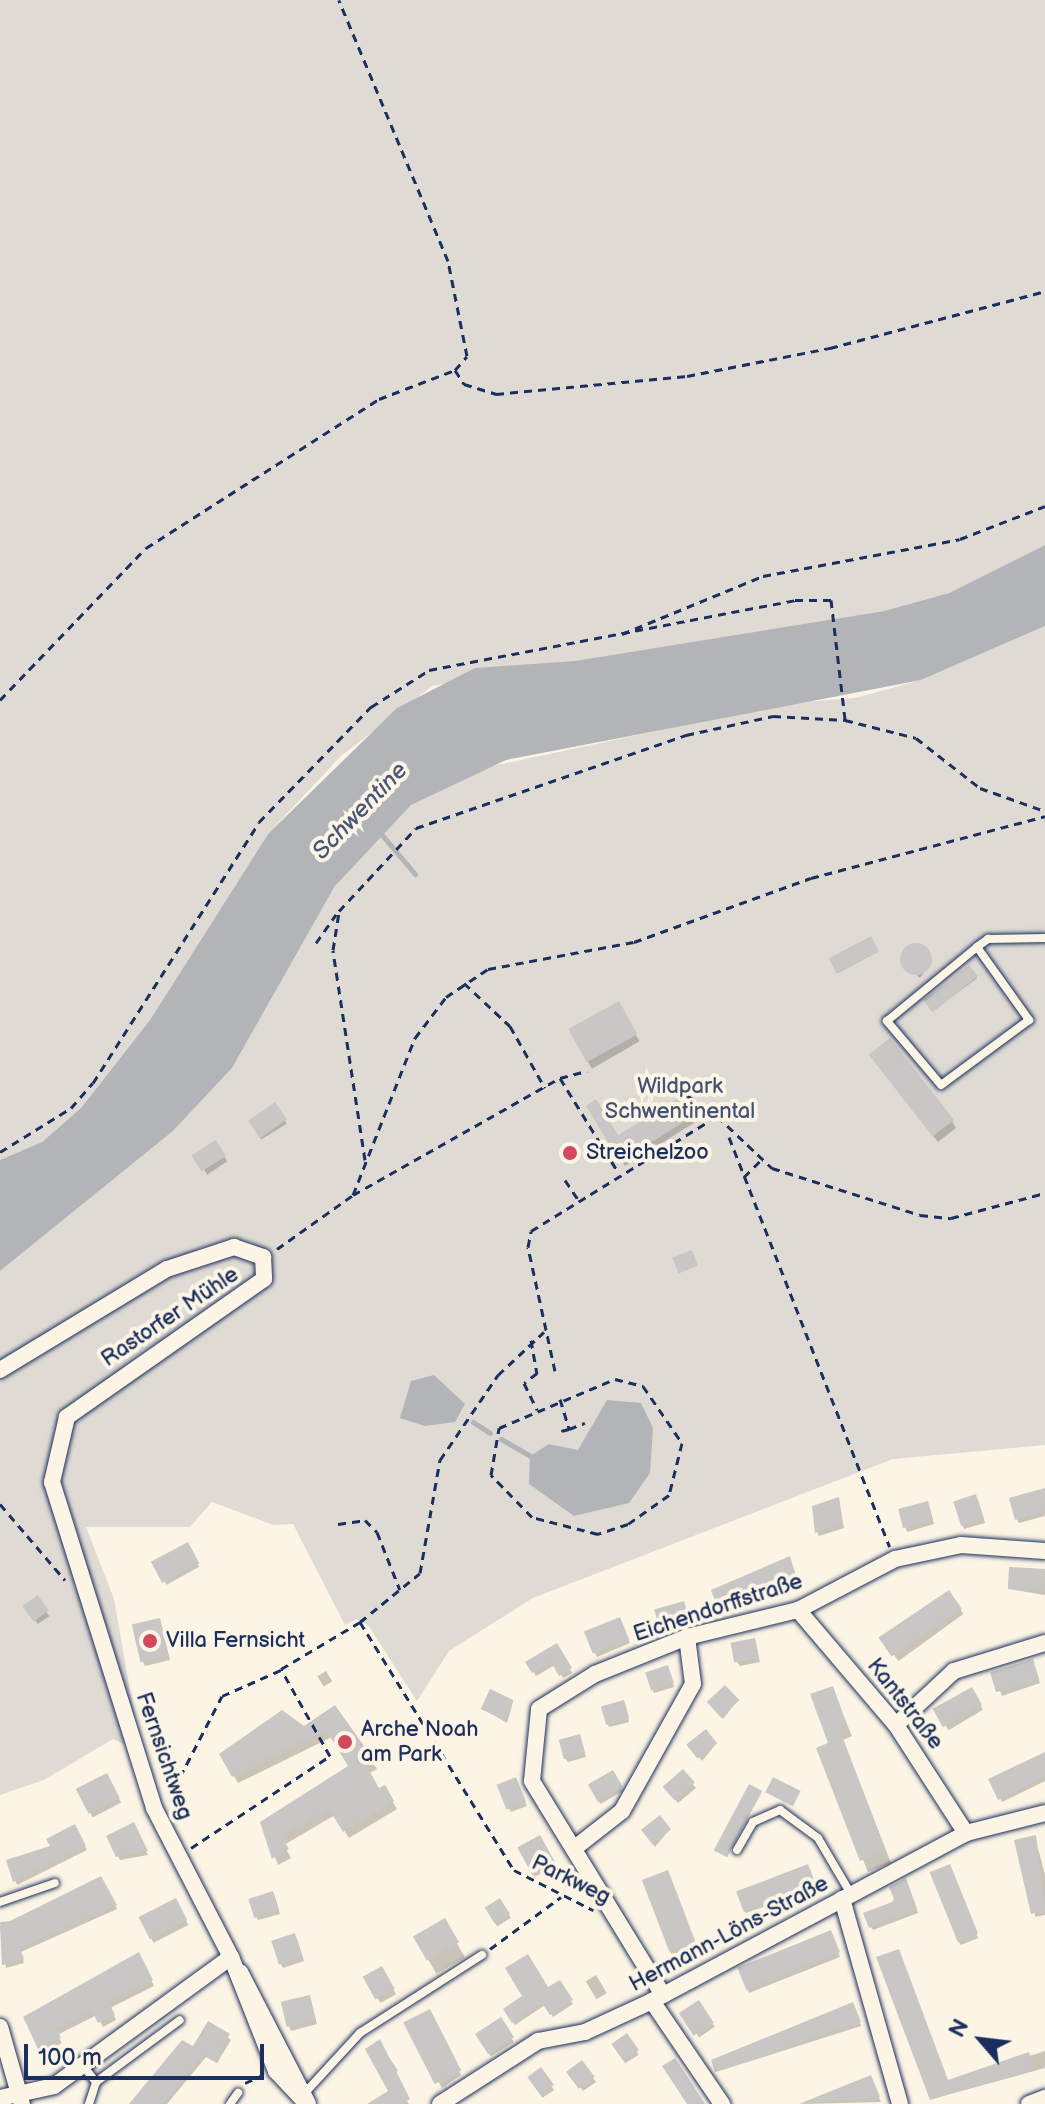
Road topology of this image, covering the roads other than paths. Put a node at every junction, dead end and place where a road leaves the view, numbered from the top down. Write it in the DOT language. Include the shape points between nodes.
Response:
graph roads {
  1 [pos="1045,938"];
  2 [pos="977,947"];
  3 [pos="0,1370"];
  4 [pos="1045,1551"];
  5 [pos="798,1610"];
  6 [pos="687,1637"];
  7 [pos="100,1639"];
  8 [pos="1045,1643"];
  9 [pos="896,1725"];
  10 [pos="1045,1813"];
  11 [pos="966,1833"];
  12 [pos="576,1847"];
  13 [pos="737,1850"];
  14 [pos="55,1883"];
  15 [pos="847,1897"];
  16 [pos="0,1902"];
  17 [pos="482,1955"];
  18 [pos="234,1964"];
  19 [pos="657,1998"];
  20 [pos="180,2020"];
  21 [pos="0,2027"];
  22 [pos="83,2065"];
  23 [pos="96,2082"];
  24 [pos="238,2093"];
  25 [pos="0,2098"];
  26 [pos="1045,2098"];
  27 [pos="305,2100"];
  28 [pos="20,2101"];
  29 [pos="89,2104"];
  30 [pos="230,2104"];
  31 [pos="440,2104"];
  32 [pos="722,2104"];
  33 [pos="900,2104"];
  34 [pos="1029,2104"];
  1 -- 2 [label="lane" via="994,937"];
  2 -- 2 [label="lane" via="1029,1020 941,1085 887,1021"];
  3 -- 7 [label="street, Rastorfer Mühle" via="167,1269 234,1247 263,1257 264,1279 82,1403 57,1437 56,1508"];
  4 -- 5 [label="street, Eichendorffstraße" via="961,1545 895,1559"];
  5 -- 6 [label="street, Eichendorffstraße"];
  5 -- 9 [label="street, Kantstraße"];
  6 -- 12 [label="street" via="693,1684 622,1811"];
  6 -- 12 [label="street, Eichendorffstraße" via="595,1674 539,1709 532,1781"];
  7 -- 18 [label="street, Fernsichtweg" via="149,1796"];
  8 -- 9 [label="street" via="954,1671"];
  9 -- 11 [label="street, Kantstraße"];
  10 -- 11 [label="street, Hermann-Löns-Straße"];
  11 -- 15 [label="street, Hermann-Löns-Straße"];
  12 -- 19 [label="street, Eichendorffstraße" via="619,1917"];
  13 -- 15 [label="lane" via="753,1822 780,1810 818,1838"];
  14 -- 16 [label="lane"];
  15 -- 19 [label="street, Hermann-Löns-Straße"];
  15 -- 33 [label="street"];
  17 -- 27 [label="lane" via="360,2033"];
  18 -- 22 [label="street"];
  18 -- 27 [label="street, Fernsichtweg"];
  18 -- 27 [label="street, Fernsichtweg" via="276,2071"];
  19 -- 31 [label="street, Hermann-Löns-Straße" via="585,2032 538,2041"];
  19 -- 32 [label="street, Eichendorffstraße"];
  20 -- 23 [label="lane"];
  21 -- 28 [label="street"];
  22 -- 23 [label="lane"];
  22 -- 28 [label="street"];
  23 -- 29 [label="lane"];
  24 -- 30 [label="lane"];
  25 -- 28 [label="street"];
  26 -- 34 [label="street"];
}
